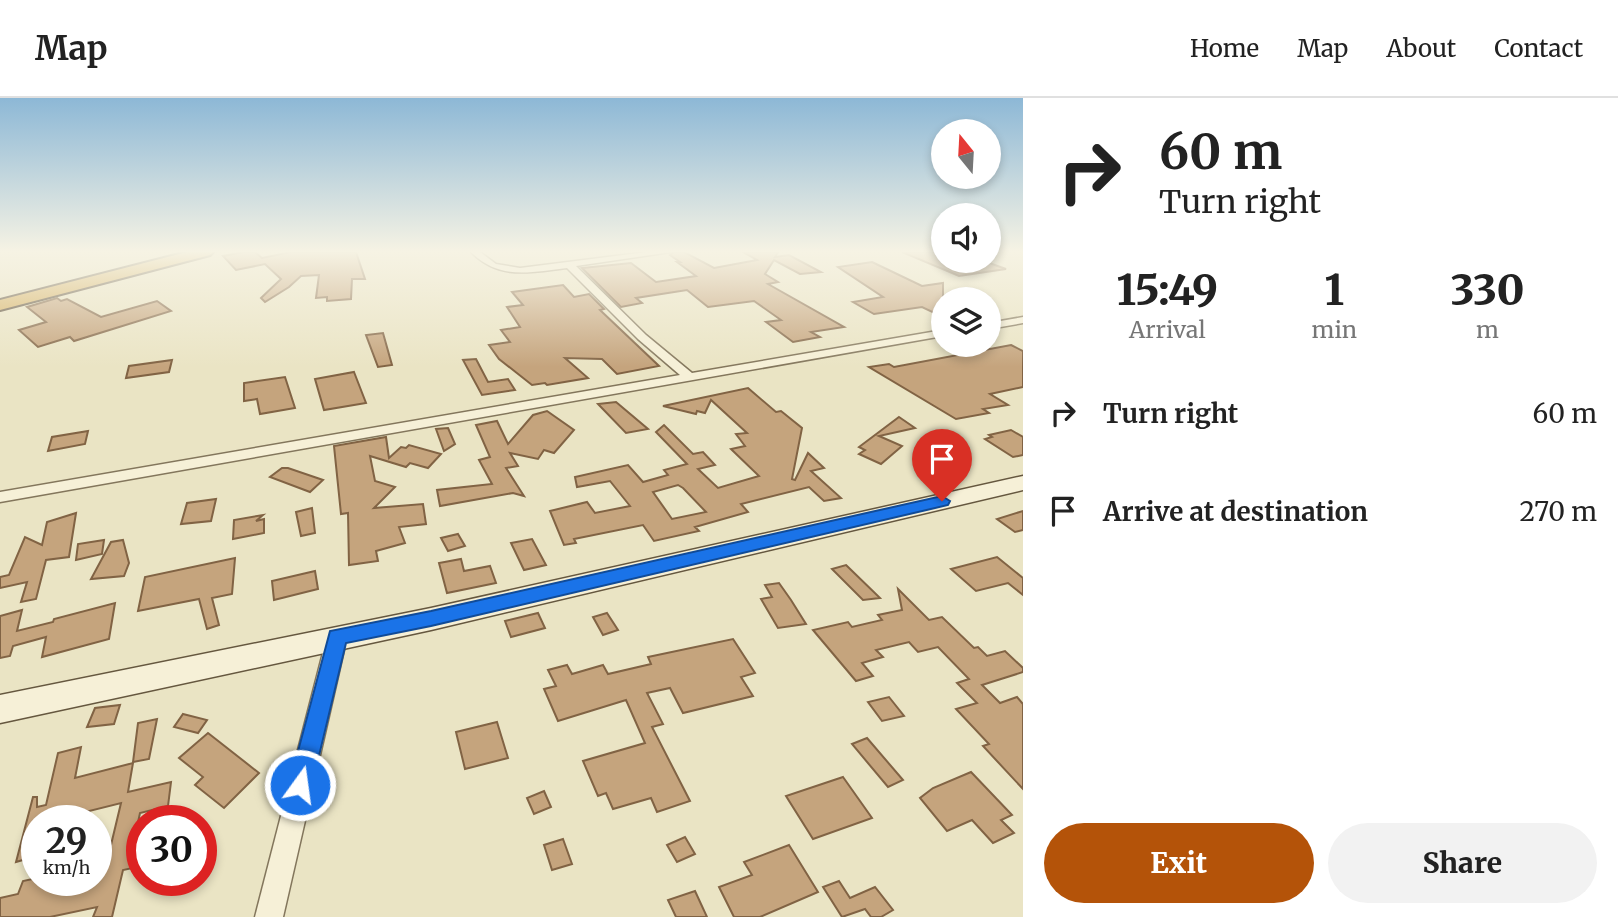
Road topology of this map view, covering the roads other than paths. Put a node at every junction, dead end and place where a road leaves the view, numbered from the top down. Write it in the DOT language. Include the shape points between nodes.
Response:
graph roads {
  1 [pos="48,290"];
  2 [pos="595,290"];
  3 [pos="0,303"];
  4 [pos="1023,320"];
  5 [pos="1001,324"];
  6 [pos="931,335"];
  7 [pos="688,376"];
  8 [pos="1023,483"];
  9 [pos="0,497"];
  10 [pos="337,636"];
  11 [pos="0,709"];
  12 [pos="269,917"];
  1 -- 3 [label="highway"];
  2 -- 7 [label="street"];
  4 -- 5 [label="street"];
  6 -- 7 [label="street"];
  7 -- 9 [label="street"];
  8 -- 10 [label="street" via="431,619"];
  10 -- 11 [label="street"];
  10 -- 12 [label="street"];
}
